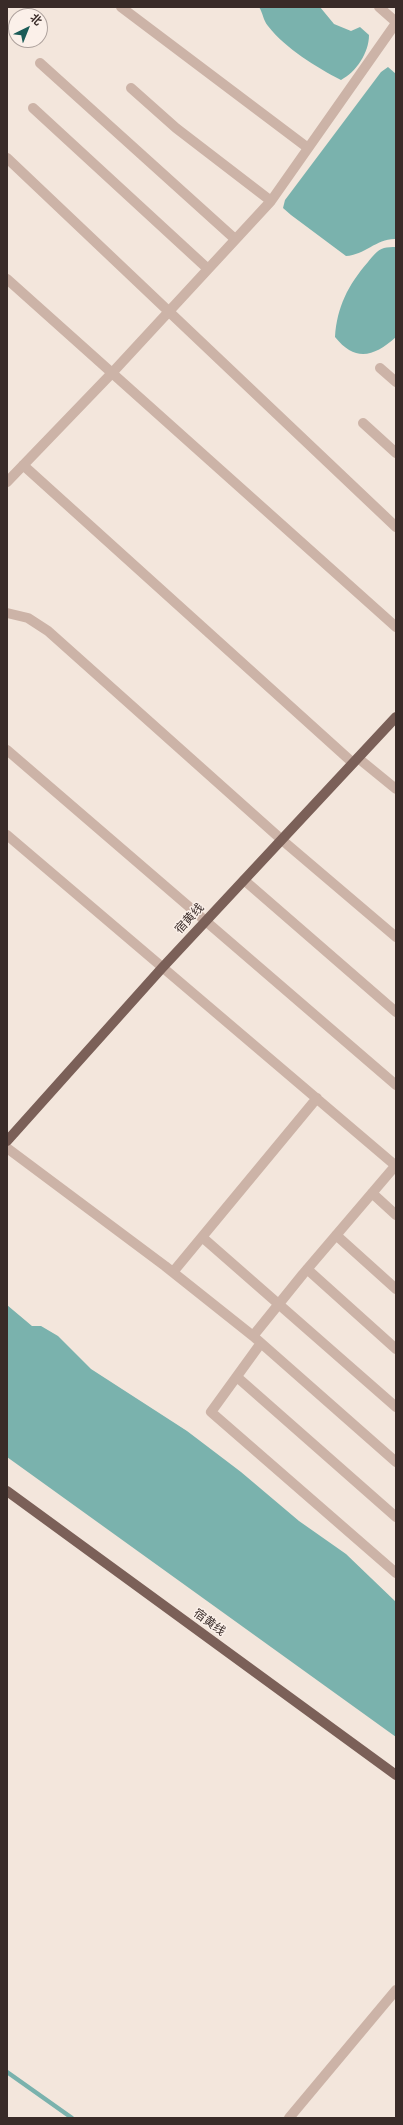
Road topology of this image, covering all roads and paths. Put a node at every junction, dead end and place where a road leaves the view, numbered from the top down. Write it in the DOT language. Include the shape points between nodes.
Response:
graph roads {
  1 [pos="121,7"];
  2 [pos="379,7"];
  3 [pos="396,22"];
  4 [pos="40,63"];
  5 [pos="131,88"];
  6 [pos="33,108"];
  7 [pos="308,148"];
  8 [pos="7,158"];
  9 [pos="270,201"];
  10 [pos="235,239"];
  11 [pos="208,269"];
  12 [pos="7,278"];
  13 [pos="168,312"];
  14 [pos="380,368"];
  15 [pos="112,373"];
  16 [pos="396,382"];
  17 [pos="363,423"];
  18 [pos="396,453"];
  19 [pos="23,465"];
  20 [pos="7,482"];
  21 [pos="396,527"];
  22 [pos="7,613"];
  23 [pos="396,627"];
  24 [pos="396,717"];
  25 [pos="7,750"];
  26 [pos="356,760"];
  27 [pos="396,789"];
  28 [pos="7,835"];
  29 [pos="282,840"];
  30 [pos="244,880"];
  31 [pos="205,922"];
  32 [pos="396,937"];
  33 [pos="162,968"];
  34 [pos="396,1012"];
  35 [pos="396,1085"];
  36 [pos="317,1098"];
  37 [pos="7,1141"];
  38 [pos="7,1148"];
  39 [pos="396,1165"];
  40 [pos="372,1193"];
  41 [pos="396,1215"];
  42 [pos="336,1235"];
  43 [pos="202,1237"];
  44 [pos="307,1269"];
  45 [pos="173,1272"];
  46 [pos="396,1289"];
  47 [pos="279,1304"];
  48 [pos="253,1336"];
  49 [pos="261,1343"];
  50 [pos="396,1349"];
  51 [pos="237,1377"];
  52 [pos="396,1407"];
  53 [pos="396,1462"];
  54 [pos="7,1491"];
  55 [pos="396,1517"];
  56 [pos="396,1573"];
  57 [pos="396,1776"];
  58 [pos="396,1990"];
  59 [pos="289,2118"];
  1 -- 7 [label="street"];
  2 -- 3 [label="street"];
  3 -- 7 [label="street"];
  4 -- 10 [label="street"];
  5 -- 9 [label="street" via="176,128"];
  6 -- 11 [label="street"];
  7 -- 9 [label="street"];
  8 -- 13 [label="street"];
  9 -- 10 [label="street"];
  10 -- 11 [label="street"];
  11 -- 13 [label="street"];
  12 -- 15 [label="street"];
  13 -- 15 [label="street"];
  13 -- 21 [label="street"];
  14 -- 16 [label="street"];
  15 -- 19 [label="street"];
  15 -- 23 [label="street"];
  17 -- 18 [label="street"];
  19 -- 20 [label="street"];
  19 -- 26 [label="street"];
  22 -- 29 [label="street" via="28,618 48,631"];
  24 -- 26 [label="main road, 宿黄线"];
  25 -- 31 [label="street"];
  26 -- 27 [label="street"];
  26 -- 29 [label="main road, 宿黄线"];
  28 -- 33 [label="street"];
  29 -- 30 [label="main road, 宿黄线"];
  29 -- 32 [label="street"];
  30 -- 31 [label="main road, 宿黄线"];
  30 -- 34 [label="street"];
  31 -- 33 [label="main road, 宿黄线"];
  31 -- 35 [label="street"];
  33 -- 36 [label="street"];
  33 -- 37 [label="main road, 宿黄线"];
  36 -- 39 [label="street"];
  36 -- 43 [label="street"];
  38 -- 45 [label="street"];
  39 -- 40 [label="street"];
  40 -- 41 [label="street"];
  40 -- 42 [label="street"];
  42 -- 44 [label="street"];
  42 -- 46 [label="street"];
  43 -- 45 [label="street"];
  43 -- 47 [label="street"];
  44 -- 47 [label="street"];
  44 -- 50 [label="street"];
  45 -- 48 [label="street"];
  47 -- 48 [label="street"];
  47 -- 52 [label="street"];
  48 -- 49 [label="street"];
  49 -- 51 [label="street"];
  49 -- 53 [label="street"];
  51 -- 55 [label="street"];
  51 -- 56 [label="street" via="211,1412"];
  54 -- 57 [label="main road, 宿黄线"];
  58 -- 59 [label="street"];
}
